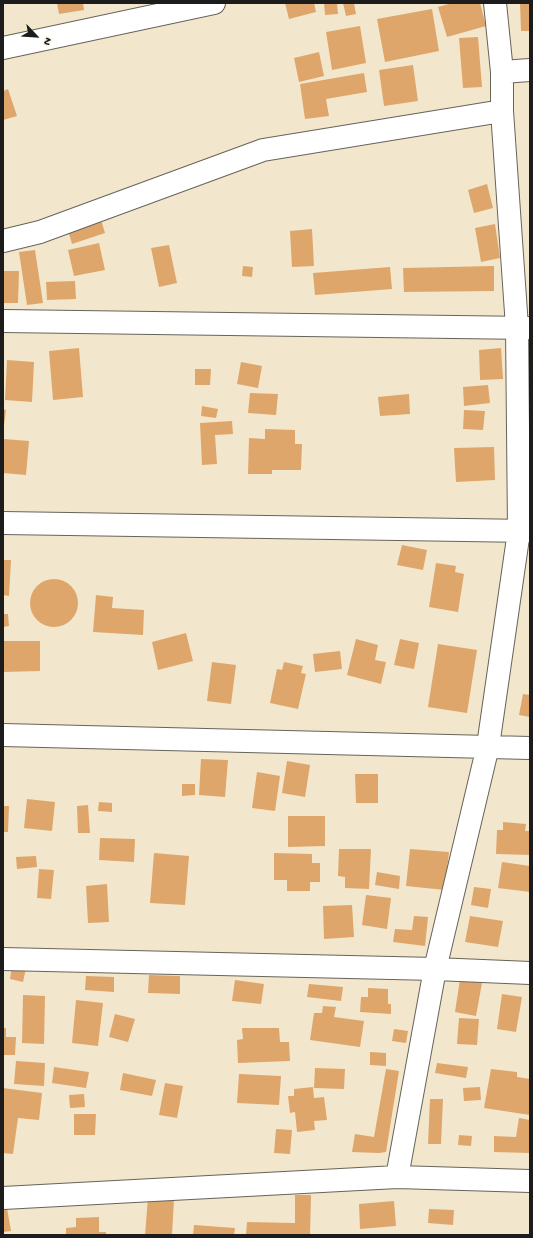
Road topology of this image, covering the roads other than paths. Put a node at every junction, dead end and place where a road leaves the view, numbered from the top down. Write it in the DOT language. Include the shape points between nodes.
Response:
graph roads {
  1 [pos="214,3"];
  2 [pos="495,3"];
  3 [pos="3,48"];
  4 [pos="530,70"];
  5 [pos="502,72"];
  6 [pos="502,111"];
  7 [pos="3,241"];
  8 [pos="3,321"];
  9 [pos="523,328"];
  10 [pos="3,523"];
  11 [pos="525,531"];
  12 [pos="3,735"];
  13 [pos="488,746"];
  14 [pos="530,748"];
  15 [pos="3,959"];
  16 [pos="435,969"];
  17 [pos="530,973"];
  18 [pos="397,1177"];
  19 [pos="530,1181"];
  20 [pos="3,1198"];
  1 -- 3 [label="street"];
  2 -- 5 [label="street"];
  4 -- 5 [label="street"];
  5 -- 6 [label="street"];
  6 -- 7 [label="street" via="264,150 40,232"];
  6 -- 9 [label="street"];
  8 -- 9 [label="street"];
  9 -- 11 [label="street"];
  10 -- 11 [label="street"];
  11 -- 13 [label="street"];
  12 -- 13 [label="street"];
  13 -- 14 [label="street"];
  13 -- 16 [label="street"];
  15 -- 16 [label="street"];
  16 -- 17 [label="street"];
  16 -- 18 [label="street"];
  18 -- 19 [label="street"];
  18 -- 20 [label="street"];
}
